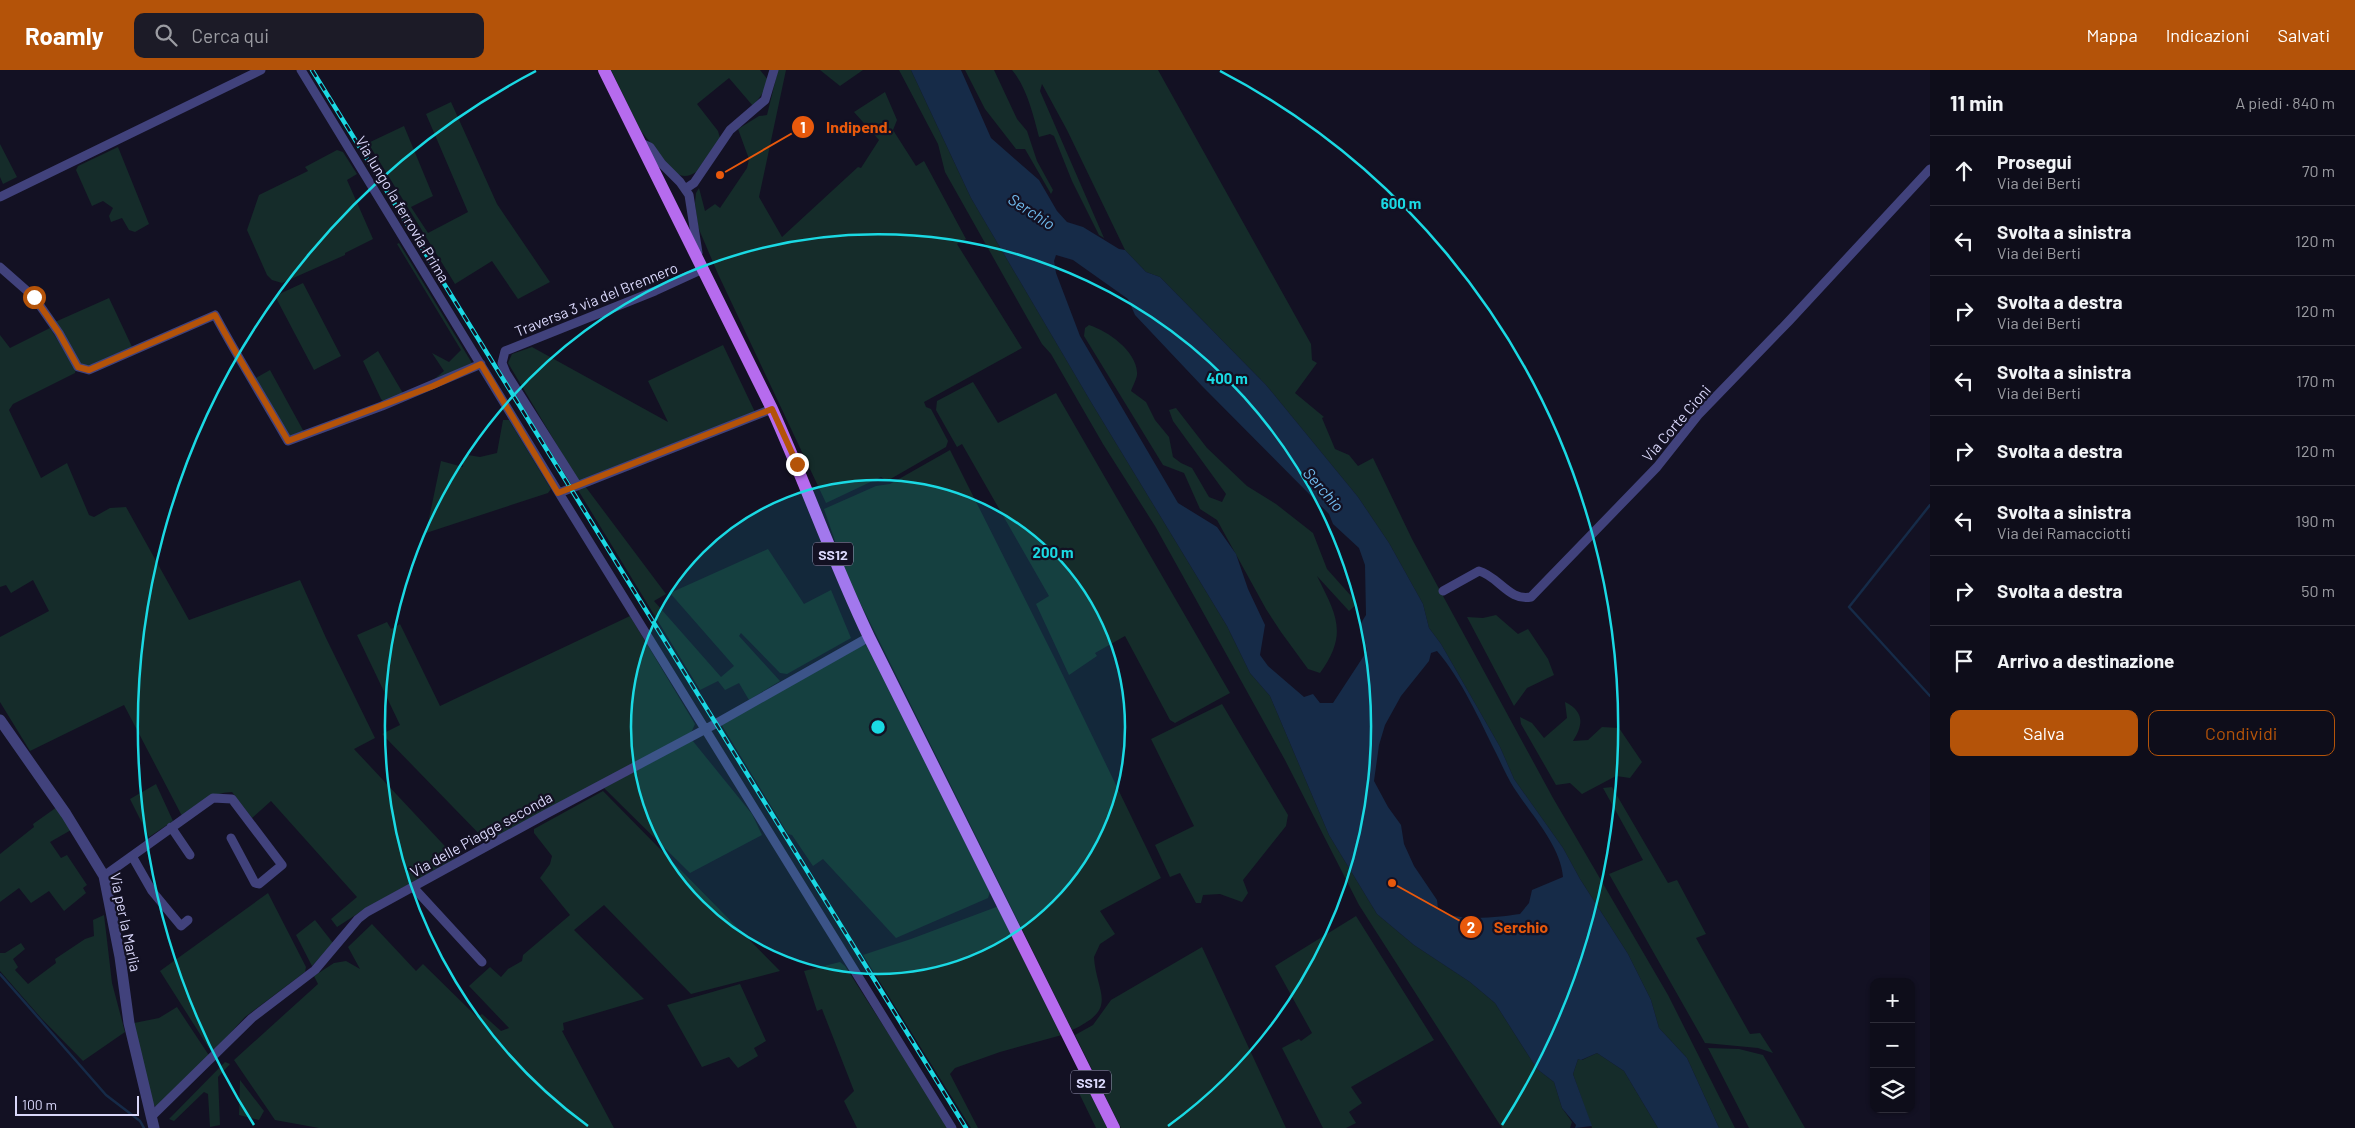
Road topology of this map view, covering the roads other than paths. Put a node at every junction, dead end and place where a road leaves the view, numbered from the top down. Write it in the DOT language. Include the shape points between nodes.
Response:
graph roads {
  1 [pos="261,70"];
  2 [pos="301,70"];
  3 [pos="604,70"];
  4 [pos="774,70"];
  5 [pos="639,142"];
  6 [pos="1930,169"];
  7 [pos="685,188"];
  8 [pos="0,197"];
  9 [pos="702,265"];
  10 [pos="0,266"];
  11 [pos="481,364"];
  12 [pos="772,409"];
  13 [pos="577,485"];
  14 [pos="558,493"];
  15 [pos="1443,590"];
  16 [pos="869,637"];
  17 [pos="0,720"];
  18 [pos="706,729"];
  19 [pos="171,827"];
  20 [pos="231,838"];
  21 [pos="190,855"];
  22 [pos="132,856"];
  23 [pos="104,876"];
  24 [pos="413,887"];
  25 [pos="188,920"];
  26 [pos="482,962"];
  27 [pos="153,1122"];
  28 [pos="952,1128"];
  29 [pos="1114,1128"];
  1 -- 8 [label="street"];
  2 -- 11 [label="street, Via lungo la ferrovia Prima"];
  3 -- 5 [label="main road, SS12"];
  4 -- 7 [label="street" via="765,100 730,130 694,183"];
  5 -- 7 [label="street" via="650,146"];
  5 -- 9 [label="main road, SS12"];
  6 -- 15 [label="street, Via Corte Cioni" via="1698,414 1657,467 1531,597 1516,596 1491,575 1479,570"];
  7 -- 9 [label="street"];
  9 -- 12 [label="main road, SS12"];
  9 -- 13 [label="street, Traversa 3 via del Brennero" via="656,291 505,351 502,363 506,373"];
  10 -- 11 [label="street" via="34,297 83,370 215,315 245,372 288,441 433,386"];
  11 -- 14 [label="street, Via lungo la ferrovia Prima"];
  12 -- 13 [label="street"];
  12 -- 16 [label="main road, SS12" via="845,587"];
  13 -- 14 [label="street"];
  14 -- 18 [label="street, Via lungo la ferrovia Prima"];
  16 -- 18 [label="street, Via delle Piagge seconda"];
  16 -- 29 [label="main road, SS12"];
  17 -- 23 [label="street, Via per la Marlia" via="66,814"];
  18 -- 24 [label="street, Via delle Piagge seconda"];
  18 -- 28 [label="street, Via lungo la ferrovia Prima"];
  19 -- 20 [label="street" via="210,799 229,798 282,865 259,884 255,883"];
  19 -- 21 [label="street"];
  19 -- 22 [label="street"];
  22 -- 23 [label="street"];
  22 -- 25 [label="street" via="152,890 181,926"];
  23 -- 27 [label="street, Via per la Marlia" via="129,1023"];
  24 -- 26 [label="street"];
  24 -- 27 [label="street, Via delle Piagge seconda" via="358,919 315,970 252,1018"];
}
